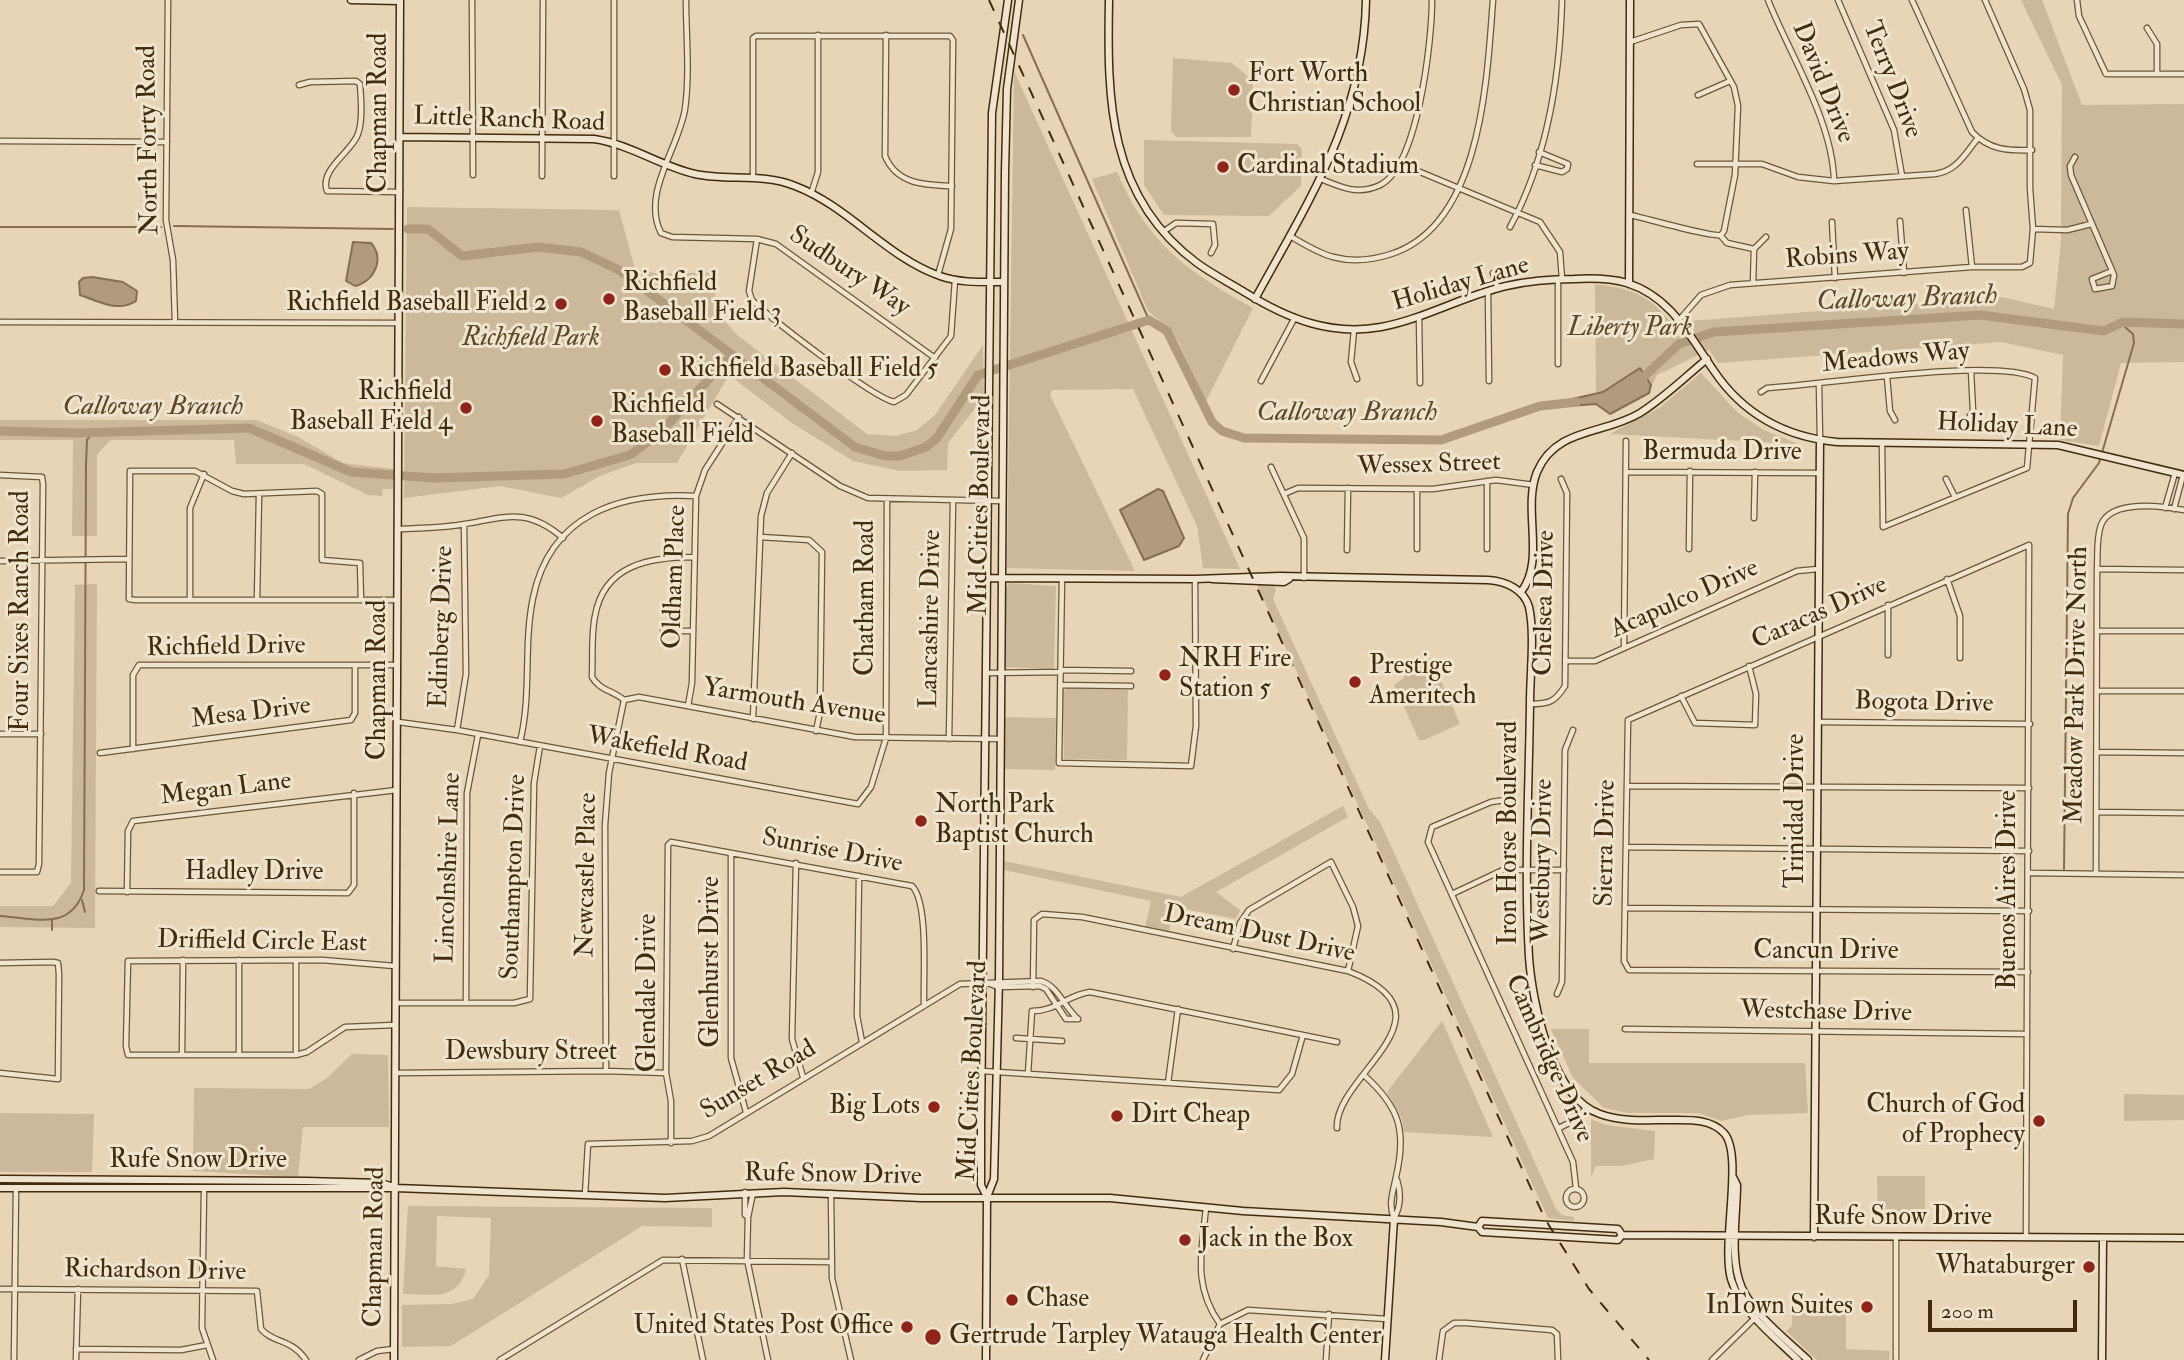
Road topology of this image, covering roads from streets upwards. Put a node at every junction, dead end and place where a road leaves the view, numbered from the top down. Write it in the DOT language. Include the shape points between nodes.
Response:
graph roads {
  1 [pos="167,0"];
  2 [pos="351,0"];
  3 [pos="472,0"];
  4 [pos="543,0"];
  5 [pos="614,0"];
  6 [pos="686,0"];
  7 [pos="1008,0"];
  8 [pos="1019,0"];
  9 [pos="1109,0"];
  10 [pos="1366,0"];
  11 [pos="1432,0"];
  12 [pos="1493,0"];
  13 [pos="1562,0"];
  14 [pos="1630,0"];
  15 [pos="1768,0"];
  16 [pos="1838,0"];
  17 [pos="1912,0"];
  18 [pos="1985,0"];
  19 [pos="2077,0"];
  20 [pos="400,1"];
  21 [pos="2147,28"];
  22 [pos="818,35"];
  23 [pos="886,35"];
  24 [pos="1630,42"];
  25 [pos="2157,74"];
  26 [pos="2184,74"];
  27 [pos="1730,81"];
  28 [pos="299,85"];
  29 [pos="1698,95"];
  30 [pos="400,137"];
  31 [pos="472,138"];
  32 [pos="1978,138"];
  33 [pos="542,139"];
  34 [pos="0,141"];
  35 [pos="167,142"];
  36 [pos="615,143"];
  37 [pos="2032,150"];
  38 [pos="1539,152"];
  39 [pos="2075,157"];
  40 [pos="1736,162"];
  41 [pos="1401,164"];
  42 [pos="1697,164"];
  43 [pos="664,165"];
  44 [pos="1535,165"];
  45 [pos="473,174"];
  46 [pos="542,176"];
  47 [pos="614,176"];
  48 [pos="1902,176"];
  49 [pos="753,178"];
  50 [pos="1321,179"];
  51 [pos="1834,181"];
  52 [pos="952,186"];
  53 [pos="1458,187"];
  54 [pos="400,192"];
  55 [pos="811,194"];
  56 [pos="1966,210"];
  57 [pos="1518,211"];
  58 [pos="1630,215"];
  59 [pos="1900,221"];
  60 [pos="1832,222"];
  61 [pos="2091,224"];
  62 [pos="1510,227"];
  63 [pos="2033,229"];
  64 [pos="1163,232"];
  65 [pos="1721,235"];
  66 [pos="1289,236"];
  67 [pos="1766,237"];
  68 [pos="757,239"];
  69 [pos="1754,249"];
  70 [pos="1211,253"];
  71 [pos="1972,267"];
  72 [pos="2112,271"];
  73 [pos="1493,273"];
  74 [pos="1904,273"];
  75 [pos="938,276"];
  76 [pos="1835,278"];
  77 [pos="1560,279"];
  78 [pos="955,280"];
  79 [pos="991,282"];
  80 [pos="1003,282"];
  81 [pos="1753,283"];
  82 [pos="1629,284"];
  83 [pos="1498,289"];
  84 [pos="1488,291"];
  85 [pos="1255,299"];
  86 [pos="1419,316"];
  87 [pos="1294,319"];
  88 [pos="1679,319"];
  89 [pos="0,322"];
  90 [pos="175,322"];
  91 [pos="400,323"];
  92 [pos="1354,330"];
  93 [pos="1705,356"];
  94 [pos="935,358"];
  95 [pos="1558,364"];
  96 [pos="1970,371"];
  97 [pos="1887,377"];
  98 [pos="1357,379"];
  99 [pos="1261,381"];
  100 [pos="1489,381"];
  101 [pos="1420,383"];
  102 [pos="1819,385"];
  103 [pos="1761,392"];
  104 [pos="717,404"];
  105 [pos="739,417"];
  106 [pos="1895,420"];
  107 [pos="1967,421"];
  108 [pos="1819,440"];
  109 [pos="1626,442"];
  110 [pos="1882,442"];
  111 [pos="2030,444"];
  112 [pos="792,453"];
  113 [pos="1271,467"];
  114 [pos="1690,471"];
  115 [pos="1626,472"];
  116 [pos="1755,472"];
  117 [pos="1818,473"];
  118 [pos="2175,473"];
  119 [pos="204,474"];
  120 [pos="0,475"];
  121 [pos="2183,475"];
  122 [pos="1561,479"];
  123 [pos="1946,480"];
  124 [pos="1487,481"];
  125 [pos="1534,485"];
  126 [pos="1348,488"];
  127 [pos="1418,489"];
  128 [pos="1284,494"];
  129 [pos="259,495"];
  130 [pos="696,496"];
  131 [pos="1955,497"];
  132 [pos="887,500"];
  133 [pos="953,501"];
  134 [pos="989,501"];
  135 [pos="1001,501"];
  136 [pos="2165,508"];
  137 [pos="2174,509"];
  138 [pos="2184,510"];
  139 [pos="1754,518"];
  140 [pos="464,525"];
  141 [pos="399,529"];
  142 [pos="760,537"];
  143 [pos="563,538"];
  144 [pos="2028,545"];
  145 [pos="1487,549"];
  146 [pos="1689,549"];
  147 [pos="1348,550"];
  148 [pos="1417,550"];
  149 [pos="694,557"];
  150 [pos="128,559"];
  151 [pos="0,561"];
  152 [pos="42,561"];
  153 [pos="1818,569"];
  154 [pos="2098,569"];
  155 [pos="2184,570"];
  156 [pos="988,578"];
  157 [pos="1000,578"];
  158 [pos="1062,578"];
  159 [pos="1195,579"];
  160 [pos="1304,579"];
  161 [pos="1947,579"];
  162 [pos="1521,593"];
  163 [pos="190,599"];
  164 [pos="257,600"];
  165 [pos="360,600"];
  166 [pos="399,600"];
  167 [pos="1888,605"];
  168 [pos="663,631"];
  169 [pos="693,631"];
  170 [pos="2097,631"];
  171 [pos="2184,631"];
  172 [pos="1818,636"];
  173 [pos="1624,648"];
  174 [pos="1888,655"];
  175 [pos="1960,658"];
  176 [pos="1567,661"];
  177 [pos="355,664"];
  178 [pos="398,665"];
  179 [pos="1749,666"];
  180 [pos="1061,671"];
  181 [pos="1131,671"];
  182 [pos="987,673"];
  183 [pos="1000,673"];
  184 [pos="1061,685"];
  185 [pos="1131,685"];
  186 [pos="2097,691"];
  187 [pos="2184,691"];
  188 [pos="1681,696"];
  189 [pos="624,700"];
  190 [pos="1530,704"];
  191 [pos="688,706"];
  192 [pos="753,719"];
  193 [pos="1628,719"];
  194 [pos="1817,722"];
  195 [pos="398,723"];
  196 [pos="2030,724"];
  197 [pos="457,730"];
  198 [pos="1573,730"];
  199 [pos="816,731"];
  200 [pos="0,734"];
  201 [pos="41,734"];
  202 [pos="478,735"];
  203 [pos="886,738"];
  204 [pos="949,739"];
  205 [pos="986,739"];
  206 [pos="1000,739"];
  207 [pos="520,742"];
  208 [pos="540,747"];
  209 [pos="133,749"];
  210 [pos="2096,752"];
  211 [pos="100,753"];
  212 [pos="2184,753"];
  213 [pos="613,761"];
  214 [pos="1627,786"];
  215 [pos="1817,787"];
  216 [pos="2029,788"];
  217 [pos="397,790"];
  218 [pos="354,793"];
  219 [pos="1505,800"];
  220 [pos="2096,813"];
  221 [pos="2184,813"];
  222 [pos="986,834"];
  223 [pos="999,834"];
  224 [pos="668,843"];
  225 [pos="1626,846"];
  226 [pos="1816,849"];
  227 [pos="2029,851"];
  228 [pos="731,852"];
  229 [pos="796,863"];
  230 [pos="1527,870"];
  231 [pos="1564,870"];
  232 [pos="0,872"];
  233 [pos="2029,873"];
  234 [pos="2096,874"];
  235 [pos="2184,875"];
  236 [pos="859,876"];
  237 [pos="99,891"];
  238 [pos="127,892"];
  239 [pos="1452,894"];
  240 [pos="1626,908"];
  241 [pos="1816,910"];
  242 [pos="2029,911"];
  243 [pos="1233,949"];
  244 [pos="183,960"];
  245 [pos="239,960"];
  246 [pos="296,960"];
  247 [pos="0,963"];
  248 [pos="396,966"];
  249 [pos="1625,966"];
  250 [pos="1348,971"];
  251 [pos="1816,971"];
  252 [pos="2028,972"];
  253 [pos="984,982"];
  254 [pos="999,984"];
  255 [pos="1033,984"];
  256 [pos="1557,993"];
  257 [pos="396,1003"];
  258 [pos="466,1003"];
  259 [pos="1063,1003"];
  260 [pos="924,1004"];
  261 [pos="1057,1007"];
  262 [pos="1178,1009"];
  263 [pos="396,1025"];
  264 [pos="1625,1030"];
  265 [pos="1815,1032"];
  266 [pos="2027,1034"];
  267 [pos="1303,1035"];
  268 [pos="1017,1038"];
  269 [pos="1030,1039"];
  270 [pos="1062,1041"];
  271 [pos="862,1042"];
  272 [pos="1338,1042"];
  273 [pos="182,1055"];
  274 [pos="239,1055"];
  275 [pos="296,1055"];
  276 [pos="606,1071"];
  277 [pos="982,1071"];
  278 [pos="996,1072"];
  279 [pos="0,1073"];
  280 [pos="396,1073"];
  281 [pos="666,1073"];
  282 [pos="1028,1074"];
  283 [pos="1365,1076"];
  284 [pos="803,1077"];
  285 [pos="1168,1083"];
  286 [pos="1587,1107"];
  287 [pos="746,1112"];
  288 [pos="1337,1128"];
  289 [pos="1559,1128"];
  290 [pos="671,1143"];
  291 [pos="0,1179"];
  292 [pos="0,1188"];
  293 [pos="16,1188"];
  294 [pos="396,1188"];
  295 [pos="1576,1188"];
  296 [pos="204,1189"];
  297 [pos="749,1193"];
  298 [pos="831,1193"];
  299 [pos="585,1196"];
  300 [pos="987,1197"];
  301 [pos="1206,1207"];
  302 [pos="1394,1219"];
  303 [pos="1478,1227"];
  304 [pos="1622,1235"];
  305 [pos="1732,1237"];
  306 [pos="1814,1237"];
  307 [pos="1896,1238"];
  308 [pos="2026,1238"];
  309 [pos="2103,1238"];
  310 [pos="2184,1238"];
  311 [pos="682,1259"];
  312 [pos="747,1259"];
  313 [pos="830,1262"];
  314 [pos="0,1289"];
  315 [pos="14,1289"];
  316 [pos="78,1289"];
  317 [pos="202,1290"];
  318 [pos="1329,1314"];
  319 [pos="1757,1315"];
  320 [pos="1387,1319"];
  321 [pos="1220,1324"];
  322 [pos="207,1345"];
  323 [pos="76,1349"];
  324 [pos="394,1349"];
  325 [pos="504,1359"];
  326 [pos="14,1360"];
  327 [pos="76,1360"];
  328 [pos="213,1360"];
  329 [pos="306,1360"];
  330 [pos="359,1360"];
  331 [pos="394,1360"];
  332 [pos="703,1360"];
  333 [pos="768,1360"];
  334 [pos="851,1360"];
  335 [pos="986,1360"];
  336 [pos="1203,1360"];
  337 [pos="1326,1360"];
  338 [pos="1385,1360"];
  339 [pos="1439,1360"];
  340 [pos="1558,1360"];
  341 [pos="1712,1360"];
  342 [pos="1798,1360"];
  343 [pos="1808,1360"];
  344 [pos="1896,1360"];
  345 [pos="2102,1360"];
  1 -- 35 [label="street, North Forty Road"];
  2 -- 20 [label="street"];
  3 -- 31 [label="street"];
  4 -- 33 [label="street"];
  5 -- 36 [label="street"];
  6 -- 43 [label="street" via="684,111"];
  7 -- 79 [label="street, Mid Cities Boulevard" via="993,99"];
  8 -- 80 [label="street, Mid Cities Boulevard" via="1007,89"];
  9 -- 64 [label="street, Holiday Lane" via="1109,88 1118,145 1133,186"];
  10 -- 50 [label="street" via="1358,73 1344,124"];
  11 -- 41 [label="street" via="1423,90"];
  12 -- 53 [label="street" via="1482,107"];
  13 -- 38 [label="street" via="1557,74"];
  14 -- 24 [label="street"];
  15 -- 51 [label="street, David Drive" via="1822,124 1833,157"];
  16 -- 48 [label="street, Terry Drive" via="1894,130"];
  17 -- 32 [label="street" via="1964,117"];
  18 -- 37 [label="street" via="2024,89"];
  19 -- 25 [label="street" via="2079,16 2104,72 2110,76"];
  20 -- 30 [label="street, Chapman Road"];
  21 -- 25 [label="street" via="2157,44"];
  22 -- 23 [label="street"];
  22 -- 49 [label="street" via="753,38"];
  22 -- 55 [label="street" via="818,173"];
  23 -- 52 [label="street" via="889,164 917,184"];
  23 -- 52 [label="street" via="952,38"];
  24 -- 27 [label="street" via="1681,25 1699,24"];
  24 -- 58 [label="street"];
  25 -- 26 [label="street"];
  27 -- 29 [label="street"];
  27 -- 40 [label="street" via="1738,106"];
  28 -- 54 [label="street" via="360,84 358,135 337,161 327,191"];
  30 -- 31 [label="street, Little Ranch Road"];
  30 -- 54 [label="street, Chapman Road"];
  31 -- 33 [label="street, Little Ranch Road"];
  31 -- 45 [label="street"];
  32 -- 37 [label="street" via="2005,150"];
  32 -- 48 [label="street" via="1949,171"];
  33 -- 36 [label="street, Little Ranch Road"];
  33 -- 46 [label="street"];
  34 -- 35 [label="street"];
  35 -- 90 [label="street, North Forty Road" via="166,220"];
  36 -- 43 [label="street, Little Ranch Road"];
  36 -- 47 [label="street"];
  37 -- 63 [label="street"];
  38 -- 44 [label="street"];
  38 -- 44 [label="street" via="1564,161 1567,169 1562,172"];
  39 -- 61 [label="street" via="2071,175"];
  40 -- 42 [label="street"];
  40 -- 51 [label="street"];
  40 -- 65 [label="street"];
  41 -- 50 [label="street" via="1384,183 1365,190 1349,190"];
  41 -- 53 [label="street"];
  43 -- 49 [label="street, Little Ranch Road" via="704,176"];
  43 -- 68 [label="street, Sudbury Way" via="656,224 667,237"];
  44 -- 57 [label="street"];
  48 -- 51 [label="street"];
  49 -- 55 [label="street, Little Ranch Road" via="794,185"];
  50 -- 66 [label="street"];
  52 -- 75 [label="street" via="951,229"];
  53 -- 57 [label="street"];
  53 -- 66 [label="street" via="1430,230 1409,247 1383,257 1335,257"];
  54 -- 91 [label="street, Chapman Road"];
  55 -- 75 [label="street, Little Ranch Road" via="908,261"];
  56 -- 71 [label="street"];
  57 -- 62 [label="street"];
  57 -- 77 [label="street" via="1548,231 1560,252"];
  58 -- 65 [label="street" via="1708,236"];
  58 -- 82 [label="street"];
  59 -- 74 [label="street"];
  60 -- 76 [label="street"];
  61 -- 63 [label="street" via="2058,231"];
  61 -- 72 [label="street"];
  63 -- 71 [label="street, Robins Way" via="2030,263"];
  64 -- 70 [label="street" via="1176,223 1213,224 1216,245"];
  64 -- 85 [label="street, Holiday Lane" via="1198,263"];
  65 -- 69 [label="street" via="1727,243"];
  66 -- 85 [label="street"];
  67 -- 69 [label="street"];
  68 -- 94 [label="street, Sudbury Way" via="788,251"];
  68 -- 94 [label="street" via="749,291 752,300 880,397 894,402 906,395"];
  69 -- 81 [label="street"];
  71 -- 74 [label="street, Robins Way"];
  72 -- 72 [label="street" via="2092,279 2095,289 2112,286"];
  73 -- 83 [label="street"];
  74 -- 76 [label="street, Robins Way"];
  75 -- 78 [label="street, Little Ranch Road"];
  76 -- 81 [label="street, Robins Way"];
  77 -- 82 [label="street, Holiday Lane"];
  77 -- 83 [label="street, Holiday Lane"];
  77 -- 95 [label="street"];
  78 -- 79 [label="street, Little Ranch Road"];
  78 -- 94 [label="street" via="951,336"];
  79 -- 80 [label="street, Little Ranch Road"];
  79 -- 134 [label="street, Mid Cities Boulevard"];
  80 -- 135 [label="street, Mid Cities Boulevard"];
  81 -- 88 [label="street, Robins Way" via="1710,291"];
  82 -- 88 [label="street, Holiday Lane" via="1655,297"];
  83 -- 84 [label="street, Holiday Lane"];
  84 -- 86 [label="street, Holiday Lane"];
  84 -- 100 [label="street"];
  85 -- 87 [label="street, Holiday Lane"];
  86 -- 92 [label="street, Holiday Lane"];
  86 -- 101 [label="street"];
  87 -- 92 [label="street, Holiday Lane"];
  87 -- 99 [label="street"];
  88 -- 93 [label="street, Holiday Lane"];
  89 -- 90 [label="street"];
  90 -- 91 [label="street"];
  91 -- 141 [label="street, Chapman Road"];
  92 -- 98 [label="street" via="1351,362"];
  93 -- 108 [label="street, Holiday Lane" via="1728,390 1752,412 1782,429"];
  93 -- 125 [label="street" via="1639,413 1558,444 1538,469"];
  96 -- 97 [label="street, Meadows Way"];
  96 -- 107 [label="street" via="1973,411"];
  96 -- 111 [label="street, Meadows Way" via="2009,370 2035,378"];
  97 -- 102 [label="street, Meadows Way"];
  97 -- 106 [label="street"];
  102 -- 103 [label="street, Meadows Way"];
  102 -- 108 [label="street, Trinidad Drive"];
  104 -- 105 [label="street"];
  105 -- 112 [label="street"];
  105 -- 130 [label="street, Oldham Place" via="705,470"];
  108 -- 110 [label="street, Holiday Lane"];
  108 -- 117 [label="street, Trinidad Drive"];
  109 -- 115 [label="street"];
  110 -- 111 [label="street, Holiday Lane"];
  110 -- 131 [label="street" via="1883,527"];
  111 -- 118 [label="street, Holiday Lane" via="2058,445"];
  111 -- 131 [label="street" via="2027,468"];
  112 -- 132 [label="street" via="840,486 868,498"];
  112 -- 142 [label="street" via="767,493"];
  113 -- 128 [label="street"];
  114 -- 115 [label="street, Bermuda Drive"];
  114 -- 116 [label="street, Bermuda Drive"];
  114 -- 146 [label="street"];
  115 -- 173 [label="street"];
  116 -- 117 [label="street, Bermuda Drive"];
  116 -- 139 [label="street"];
  117 -- 153 [label="street, Trinidad Drive"];
  118 -- 121 [label="street, Holiday Lane"];
  118 -- 136 [label="street"];
  119 -- 129 [label="street" via="232,491"];
  119 -- 150 [label="street" via="130,471"];
  119 -- 163 [label="street" via="190,508"];
  120 -- 152 [label="street, Four Sixes Ranch Road" via="42,477"];
  121 -- 137 [label="street"];
  122 -- 176 [label="street, Chelsea Drive" via="1567,493"];
  123 -- 131 [label="street"];
  124 -- 125 [label="street, Wessex Street"];
  124 -- 127 [label="street, Wessex Street"];
  124 -- 145 [label="street"];
  125 -- 162 [label="street" via="1530,578"];
  126 -- 127 [label="street, Wessex Street"];
  126 -- 128 [label="street, Wessex Street" via="1298,488"];
  126 -- 147 [label="street"];
  127 -- 148 [label="street"];
  128 -- 160 [label="street" via="1304,538"];
  129 -- 164 [label="street"];
  129 -- 165 [label="street" via="321,494 322,560 360,563"];
  130 -- 143 [label="street" via="655,494 622,501 590,514"];
  130 -- 149 [label="street, Oldham Place"];
  132 -- 133 [label="street"];
  132 -- 203 [label="street, Chatham Road"];
  133 -- 134 [label="street"];
  133 -- 204 [label="street, Lancashire Drive"];
  134 -- 135 [label="street"];
  134 -- 156 [label="street, Mid Cities Boulevard"];
  135 -- 157 [label="street, Mid Cities Boulevard"];
  136 -- 137 [label="street"];
  136 -- 154 [label="street, Meadow Park Drive North" via="2117,510 2107,516 2098,537"];
  137 -- 138 [label="street"];
  140 -- 141 [label="street"];
  140 -- 143 [label="street" via="519,516 541,522"];
  140 -- 197 [label="street, Edinberg Drive" via="466,674"];
  141 -- 166 [label="street, Chapman Road"];
  142 -- 192 [label="street"];
  142 -- 199 [label="street" via="808,540 822,551"];
  143 -- 207 [label="street" via="546,561 533,600 528,699"];
  144 -- 161 [label="street, Caracas Drive"];
  144 -- 196 [label="street, Buenos Aires Drive"];
  149 -- 169 [label="street, Oldham Place"];
  149 -- 189 [label="street" via="635,564 611,584 598,606 593,677"];
  150 -- 152 [label="street"];
  150 -- 163 [label="street" via="130,599"];
  151 -- 152 [label="street"];
  152 -- 201 [label="street, Four Sixes Ranch Road"];
  153 -- 172 [label="street, Trinidad Drive"];
  153 -- 173 [label="street, Acapulco Drive" via="1797,571"];
  154 -- 155 [label="street"];
  154 -- 170 [label="street, Meadow Park Drive North"];
  156 -- 157 [label="street"];
  156 -- 182 [label="street, Mid Cities Boulevard"];
  157 -- 158 [label="street"];
  157 -- 183 [label="street, Mid Cities Boulevard"];
  158 -- 159 [label="street"];
  158 -- 180 [label="street"];
  159 -- 160 [label="street"];
  159 -- 184 [label="street" via="1193,766 1059,763"];
  160 -- 162 [label="street" via="1488,580"];
  161 -- 167 [label="street, Caracas Drive"];
  161 -- 175 [label="street" via="1960,616"];
  162 -- 190 [label="street, Iron Horse Boulevard" via="1529,608"];
  163 -- 164 [label="street"];
  164 -- 165 [label="street"];
  165 -- 166 [label="street"];
  166 -- 178 [label="street, Chapman Road"];
  167 -- 172 [label="street, Caracas Drive"];
  167 -- 174 [label="street"];
  168 -- 169 [label="street"];
  169 -- 191 [label="street, Oldham Place"];
  170 -- 171 [label="street"];
  170 -- 186 [label="street, Meadow Park Drive North"];
  172 -- 179 [label="street, Caracas Drive"];
  172 -- 194 [label="street, Trinidad Drive"];
  173 -- 176 [label="street, Acapulco Drive" via="1595,661"];
  176 -- 190 [label="street, Chelsea Drive" via="1565,686 1557,699"];
  177 -- 178 [label="street, Richfield Drive"];
  177 -- 209 [label="street, Mesa Drive" via="351,720"];
  177 -- 209 [label="street, Richfield Drive" via="139,665 133,675"];
  178 -- 195 [label="street, Chapman Road"];
  179 -- 188 [label="street, Caracas Drive"];
  179 -- 188 [label="street" via="1756,694 1755,725 1695,723"];
  180 -- 181 [label="street"];
  180 -- 183 [label="street"];
  180 -- 184 [label="street"];
  182 -- 183 [label="street"];
  182 -- 205 [label="street, Mid Cities Boulevard"];
  183 -- 206 [label="street, Mid Cities Boulevard"];
  184 -- 185 [label="street"];
  186 -- 187 [label="street"];
  186 -- 210 [label="street, Meadow Park Drive North"];
  188 -- 193 [label="street, Caracas Drive"];
  189 -- 191 [label="street, Yarmouth Avenue" via="639,697"];
  189 -- 213 [label="street, Newcastle Place"];
  190 -- 230 [label="street, Iron Horse Boulevard"];
  191 -- 192 [label="street, Yarmouth Avenue"];
  192 -- 199 [label="street, Yarmouth Avenue"];
  193 -- 214 [label="street, Sierra Drive"];
  194 -- 196 [label="street, Bogota Drive"];
  194 -- 215 [label="street, Trinidad Drive"];
  195 -- 197 [label="street, Wakefield Road"];
  195 -- 217 [label="street, Chapman Road"];
  196 -- 216 [label="street, Buenos Aires Drive"];
  197 -- 202 [label="street, Wakefield Road"];
  198 -- 231 [label="street, Westbury Drive" via="1565,750"];
  199 -- 203 [label="street, Yarmouth Avenue"];
  200 -- 201 [label="street"];
  201 -- 232 [label="street, Four Sixes Ranch Road" via="37,872"];
  202 -- 207 [label="street, Wakefield Road"];
  202 -- 258 [label="street, Lincolnshire Lane" via="467,793"];
  203 -- 204 [label="street, Yarmouth Avenue"];
  203 -- 213 [label="street, Wakefield Road" via="871,787 858,804"];
  204 -- 205 [label="street, Yarmouth Avenue"];
  205 -- 206 [label="street, Yarmouth Avenue"];
  205 -- 222 [label="street, Mid Cities Boulevard"];
  206 -- 223 [label="street, Mid Cities Boulevard"];
  207 -- 208 [label="street, Wakefield Road"];
  208 -- 213 [label="street, Wakefield Road"];
  208 -- 258 [label="street, Southampton Drive" via="534,783 530,999 523,1003"];
  209 -- 211 [label="street, Mesa Drive"];
  210 -- 212 [label="street"];
  210 -- 220 [label="street, Meadow Park Drive North"];
  213 -- 276 [label="street, Newcastle Place" via="605,825"];
  214 -- 215 [label="street"];
  214 -- 225 [label="street, Sierra Drive"];
  215 -- 216 [label="street"];
  215 -- 226 [label="street, Trinidad Drive"];
  216 -- 227 [label="street, Buenos Aires Drive"];
  217 -- 218 [label="street, Megan Lane"];
  217 -- 248 [label="street, Chapman Road"];
  218 -- 238 [label="street, Megan Lane" via="133,821 128,831"];
  218 -- 238 [label="street, Hadley Drive" via="354,885 348,893"];
  219 -- 239 [label="street, Cambridge Drive" via="1432,827 1429,842"];
  220 -- 221 [label="street"];
  220 -- 234 [label="street, Meadow Park Drive North"];
  222 -- 223 [label="street"];
  222 -- 253 [label="street, Mid Cities Boulevard"];
  223 -- 254 [label="street, Mid Cities Boulevard"];
  224 -- 228 [label="street, Sunrise Drive"];
  224 -- 281 [label="street, Glendale Drive"];
  225 -- 226 [label="street"];
  225 -- 240 [label="street, Sierra Drive"];
  226 -- 227 [label="street"];
  226 -- 241 [label="street, Trinidad Drive"];
  227 -- 233 [label="street, Buenos Aires Drive"];
  228 -- 229 [label="street, Sunrise Drive"];
  228 -- 287 [label="street, Glenhurst Drive" via="731,1058"];
  229 -- 236 [label="street, Sunrise Drive"];
  229 -- 284 [label="street" via="792,1039"];
  230 -- 231 [label="street"];
  230 -- 239 [label="street" via="1503,870"];
  230 -- 286 [label="street, Iron Horse Boulevard" via="1529,957 1537,1009 1564,1084"];
  231 -- 256 [label="street, Westbury Drive" via="1562,982"];
  233 -- 234 [label="street"];
  233 -- 242 [label="street, Buenos Aires Drive"];
  234 -- 235 [label="street"];
  236 -- 260 [label="street, Sunrise Drive" via="916,889 922,914"];
  236 -- 271 [label="street" via="857,1016"];
  237 -- 238 [label="street, Hadley Drive"];
  239 -- 289 [label="street, Cambridge Drive"];
  240 -- 241 [label="street"];
  240 -- 249 [label="street, Sierra Drive"];
  241 -- 242 [label="street"];
  241 -- 251 [label="street, Trinidad Drive"];
  242 -- 252 [label="street, Buenos Aires Drive"];
  243 -- 250 [label="street, Dream Dust Drive"];
  243 -- 250 [label="street" via="1249,910 1331,862 1358,926"];
  243 -- 255 [label="street, Dream Dust Drive" via="1042,914 1034,920"];
  244 -- 245 [label="street, Driffield Circle East"];
  244 -- 273 [label="street"];
  244 -- 273 [label="street, Driffield Circle East" via="128,961 128,1055"];
  245 -- 246 [label="street, Driffield Circle East"];
  245 -- 274 [label="street"];
  246 -- 248 [label="street, Driffield Circle East"];
  246 -- 275 [label="street"];
  247 -- 279 [label="street" via="58,963 58,1079"];
  248 -- 257 [label="street, Chapman Road"];
  249 -- 251 [label="street, Cancun Drive" via="1629,970"];
  250 -- 283 [label="street, Dream Dust Drive" via="1380,985 1394,1014 1393,1030"];
  251 -- 252 [label="street, Cancun Drive"];
  251 -- 265 [label="street, Trinidad Drive"];
  252 -- 266 [label="street, Buenos Aires Drive"];
  253 -- 254 [label="street"];
  253 -- 260 [label="street, Sunset Road" via="960,984"];
  253 -- 277 [label="street, Mid Cities Boulevard"];
  254 -- 255 [label="street"];
  254 -- 278 [label="street, Mid Cities Boulevard"];
  255 -- 259 [label="street" via="1053,986"];
  255 -- 261 [label="street" via="1046,989"];
  257 -- 258 [label="street, Southampton Drive"];
  257 -- 263 [label="street, Chapman Road"];
  259 -- 261 [label="street"];
  259 -- 261 [label="street" via="1078,1019 1066,1019"];
  259 -- 262 [label="street" via="1090,992"];
  260 -- 271 [label="street, Sunset Road"];
  261 -- 269 [label="street" via="1032,1011"];
  262 -- 267 [label="street"];
  262 -- 285 [label="street"];
  263 -- 275 [label="street" via="345,1027"];
  263 -- 280 [label="street, Chapman Road"];
  264 -- 265 [label="street, Westchase Drive"];
  265 -- 266 [label="street, Westchase Drive"];
  265 -- 306 [label="street, Trinidad Drive"];
  266 -- 308 [label="street, Buenos Aires Drive"];
  267 -- 272 [label="street"];
  267 -- 285 [label="street" via="1292,1074 1279,1090"];
  268 -- 269 [label="street"];
  269 -- 270 [label="street"];
  269 -- 282 [label="street"];
  271 -- 284 [label="street, Sunset Road"];
  273 -- 274 [label="street"];
  274 -- 275 [label="street"];
  276 -- 280 [label="street, Dewsbury Street"];
  276 -- 281 [label="street, Dewsbury Street"];
  277 -- 278 [label="street"];
  277 -- 300 [label="street, Mid Cities Boulevard" via="981,1185"];
  278 -- 282 [label="street"];
  278 -- 300 [label="street, Mid Cities Boulevard" via="994,1179"];
  280 -- 294 [label="street, Chapman Road"];
  281 -- 290 [label="street, Glendale Drive"];
  282 -- 285 [label="street"];
  283 -- 288 [label="street, Dream Dust Drive" via="1340,1108"];
  283 -- 302 [label="street" via="1385,1093 1399,1121 1400,1149 1390,1208"];
  284 -- 287 [label="street, Sunset Road"];
  286 -- 289 [label="street"];
  286 -- 305 [label="street, Iron Horse Boulevard" via="1611,1117 1699,1121 1723,1133 1731,1145"];
  287 -- 290 [label="street, Sunset Road" via="709,1136"];
  289 -- 295 [label="street, Cambridge Drive" via="1573,1161"];
  290 -- 299 [label="street, Sunset Road" via="589,1143"];
  291 -- 294 [label="street, Rufe Snow Drive" via="306,1181 380,1183"];
  292 -- 293 [label="street, Rufe Snow Drive"];
  293 -- 296 [label="street, Rufe Snow Drive"];
  293 -- 315 [label="street"];
  294 -- 296 [label="street, Rufe Snow Drive"];
  294 -- 299 [label="street, Rufe Snow Drive"];
  294 -- 324 [label="street, Chapman Road"];
  295 -- 295 [label="street, Cambridge Drive" via="1565,1197 1573,1207 1584,1201 1583,1192"];
  296 -- 317 [label="street"];
  297 -- 298 [label="street, Rufe Snow Drive"];
  297 -- 299 [label="street, Rufe Snow Drive"];
  297 -- 312 [label="street"];
  298 -- 300 [label="street, Rufe Snow Drive"];
  298 -- 313 [label="street"];
  300 -- 301 [label="street, Rufe Snow Drive" via="1110,1198"];
  300 -- 335 [label="street"];
  301 -- 302 [label="street, Rufe Snow Drive"];
  301 -- 321 [label="street" via="1201,1285 1206,1304"];
  302 -- 303 [label="street, Rufe Snow Drive"];
  302 -- 320 [label="street"];
  303 -- 304 [label="street, Rufe Snow Drive" via="1482,1232 1576,1239 1618,1240"];
  303 -- 304 [label="street, Rufe Snow Drive" via="1482,1221 1618,1229"];
  304 -- 305 [label="street, Rufe Snow Drive"];
  305 -- 306 [label="street, Rufe Snow Drive"];
  305 -- 319 [label="street, Iron Horse Boulevard" via="1732,1280"];
  306 -- 307 [label="street, Rufe Snow Drive"];
  307 -- 308 [label="street, Rufe Snow Drive"];
  307 -- 344 [label="street"];
  308 -- 309 [label="street, Rufe Snow Drive"];
  309 -- 310 [label="street, Rufe Snow Drive"];
  309 -- 345 [label="street"];
  311 -- 312 [label="street"];
  311 -- 325 [label="street" via="657,1262"];
  311 -- 332 [label="street"];
  312 -- 313 [label="street"];
  312 -- 333 [label="street"];
  313 -- 334 [label="street"];
  314 -- 315 [label="street, Richardson Drive"];
  315 -- 316 [label="street, Richardson Drive"];
  315 -- 326 [label="street"];
  316 -- 317 [label="street, Richardson Drive"];
  316 -- 323 [label="street"];
  317 -- 322 [label="street"];
  317 -- 329 [label="street, Richardson Drive" via="257,1291 261,1329 288,1342"];
  318 -- 320 [label="street"];
  318 -- 321 [label="street" via="1261,1309 1237,1313"];
  318 -- 337 [label="street"];
  319 -- 341 [label="street"];
  319 -- 342 [label="street, Iron Horse Boulevard"];
  319 -- 343 [label="street, Iron Horse Boulevard"];
  320 -- 338 [label="street"];
  321 -- 336 [label="street"];
  322 -- 323 [label="street" via="181,1350"];
  322 -- 328 [label="street"];
  323 -- 327 [label="street"];
  324 -- 330 [label="street"];
  324 -- 331 [label="street, Chapman Road"];
  339 -- 340 [label="street" via="1443,1331 1454,1323 1552,1329 1557,1334"];
}
